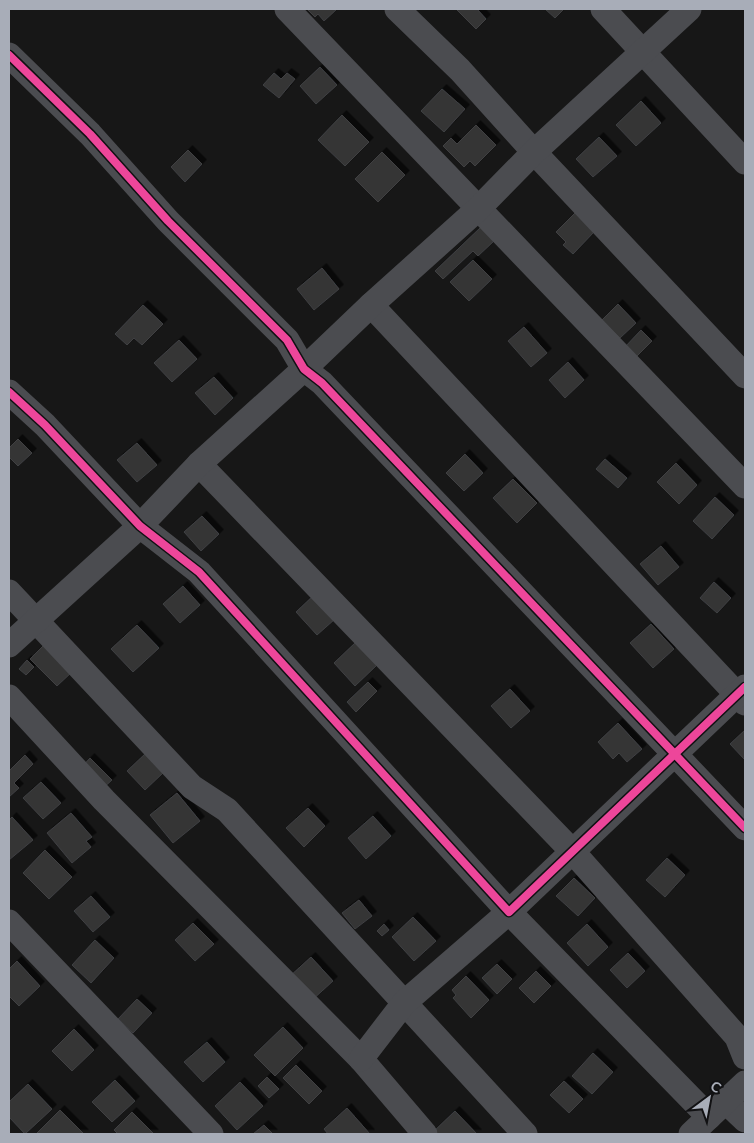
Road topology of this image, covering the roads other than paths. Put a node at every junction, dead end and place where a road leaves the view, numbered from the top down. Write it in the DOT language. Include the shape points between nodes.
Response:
graph roads {
  1 [pos="287,9"];
  2 [pos="397,9"];
  3 [pos="603,9"];
  4 [pos="689,9"];
  5 [pos="644,52"];
  6 [pos="9,55"];
  7 [pos="534,152"];
  8 [pos="745,162"];
  9 [pos="479,208"];
  10 [pos="371,305"];
  11 [pos="304,369"];
  12 [pos="745,376"];
  13 [pos="9,392"];
  14 [pos="199,464"];
  15 [pos="745,486"];
  16 [pos="140,526"];
  17 [pos="9,592"];
  18 [pos="35,620"];
  19 [pos="9,645"];
  20 [pos="743,695"];
  21 [pos="9,697"];
  22 [pos="675,754"];
  23 [pos="745,828"];
  24 [pos="573,852"];
  25 [pos="509,912"];
  26 [pos="9,922"];
  27 [pos="404,1003"];
  28 [pos="745,1057"];
  29 [pos="362,1059"];
  30 [pos="745,1082"];
  31 [pos="717,1109"];
  32 [pos="745,1120"];
  33 [pos="211,1134"];
  34 [pos="425,1134"];
  35 [pos="525,1134"];
  36 [pos="691,1134"];
  1 -- 9 [label="street"];
  2 -- 7 [label="street" via="460,70"];
  3 -- 5 [label="street"];
  4 -- 5 [label="street"];
  5 -- 7 [label="street"];
  5 -- 8 [label="street"];
  6 -- 11 [label="street" via="90,134 168,220 287,340"];
  7 -- 9 [label="street"];
  7 -- 12 [label="street"];
  9 -- 10 [label="street"];
  9 -- 15 [label="street"];
  10 -- 11 [label="street"];
  10 -- 20 [label="street"];
  11 -- 14 [label="street"];
  11 -- 22 [label="street" via="322,383"];
  13 -- 16 [label="street"];
  14 -- 16 [label="street"];
  14 -- 24 [label="street"];
  16 -- 18 [label="street"];
  16 -- 25 [label="street" via="199,572"];
  17 -- 18 [label="street"];
  18 -- 19 [label="street"];
  18 -- 27 [label="street" via="192,787 227,810"];
  20 -- 22 [label="street"];
  21 -- 29 [label="street" via="104,800"];
  22 -- 23 [label="street"];
  22 -- 24 [label="street"];
  24 -- 25 [label="street"];
  24 -- 28 [label="street" via="737,1037"];
  25 -- 27 [label="street"];
  25 -- 31 [label="street"];
  26 -- 33 [label="street"];
  27 -- 29 [label="street"];
  27 -- 35 [label="street"];
  29 -- 34 [label="street"];
  30 -- 31 [label="street"];
  31 -- 32 [label="street"];
  31 -- 36 [label="street"];
}
